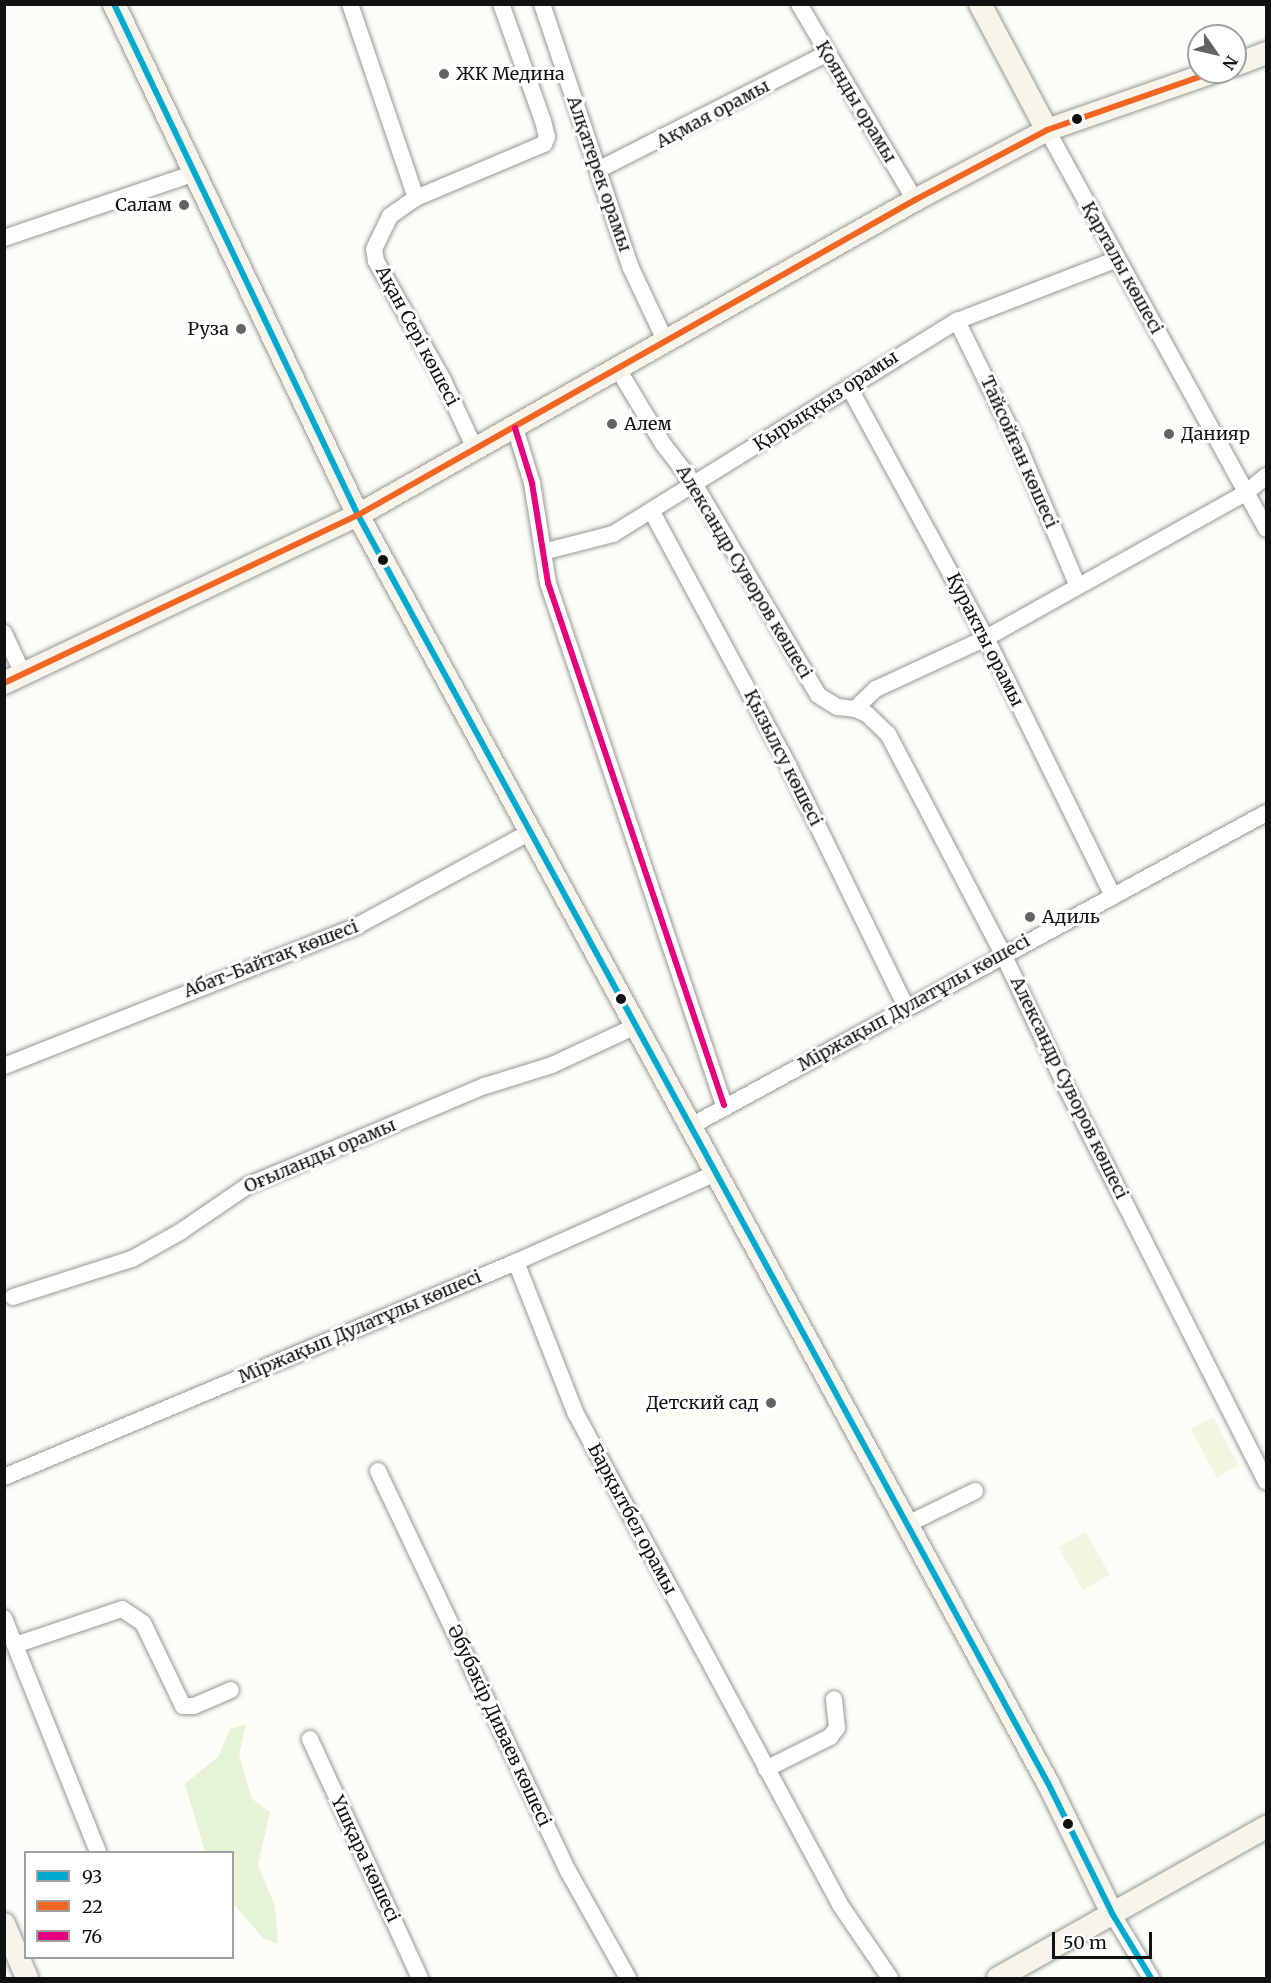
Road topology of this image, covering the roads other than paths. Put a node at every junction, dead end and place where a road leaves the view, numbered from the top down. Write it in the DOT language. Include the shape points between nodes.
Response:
graph roads {
  1 [pos="114,4"];
  2 [pos="350,4"];
  3 [pos="501,4"];
  4 [pos="799,4"];
  5 [pos="980,4"];
  6 [pos="547,6"];
  7 [pos="1266,53"];
  8 [pos="826,54"];
  9 [pos="1247,60"];
  10 [pos="1187,81"];
  11 [pos="1047,130"];
  12 [pos="598,170"];
  13 [pos="195,173"];
  14 [pos="416,198"];
  15 [pos="915,200"];
  16 [pos="4,238"];
  17 [pos="1115,260"];
  18 [pos="957,321"];
  19 [pos="665,340"];
  20 [pos="618,369"];
  21 [pos="849,387"];
  22 [pos="515,428"];
  23 [pos="476,451"];
  24 [pos="1266,476"];
  25 [pos="695,484"];
  26 [pos="1246,492"];
  27 [pos="652,512"];
  28 [pos="358,515"];
  29 [pos="1266,529"];
  30 [pos="543,552"];
  31 [pos="1077,584"];
  32 [pos="4,633"];
  33 [pos="986,638"];
  34 [pos="14,678"];
  35 [pos="855,709"];
  36 [pos="1266,813"];
  37 [pos="528,833"];
  38 [pos="1113,896"];
  39 [pos="1003,954"];
  40 [pos="907,1009"];
  41 [pos="634,1027"];
  42 [pos="4,1066"];
  43 [pos="724,1106"];
  44 [pos="689,1127"];
  45 [pos="714,1174"];
  46 [pos="516,1262"];
  47 [pos="13,1297"];
  48 [pos="378,1471"];
  49 [pos="4,1477"];
  50 [pos="1266,1481"];
  51 [pos="975,1491"];
  52 [pos="906,1526"];
  53 [pos="4,1618"];
  54 [pos="15,1645"];
  55 [pos="231,1690"];
  56 [pos="834,1699"];
  57 [pos="310,1739"];
  58 [pos="766,1769"];
  59 [pos="1266,1827"];
  60 [pos="98,1851"];
  61 [pos="1113,1915"];
  62 [pos="4,1924"];
  63 [pos="27,1978"];
  64 [pos="420,1978"];
  65 [pos="628,1978"];
  66 [pos="890,1978"];
  67 [pos="998,1978"];
  68 [pos="1151,1978"];
  1 -- 13 [label="street"];
  2 -- 14 [label="street"];
  3 -- 14 [label="street, Ақан Сері көшесі" via="547,137 544,144 521,157"];
  4 -- 8 [label="street, Қоянды орамы"];
  5 -- 11 [label="street, Қарталы көшесі"];
  6 -- 12 [label="street, Алқатерек орамы"];
  7 -- 9 [label="street"];
  8 -- 12 [label="street, Ақмая орамы" via="658,143"];
  8 -- 15 [label="street, Қоянды орамы"];
  10 -- 11 [label="street"];
  11 -- 15 [label="street"];
  11 -- 17 [label="street, Қарталы көшесі"];
  12 -- 19 [label="street, Алқатерек орамы" via="630,266"];
  13 -- 16 [label="street"];
  13 -- 28 [label="street"];
  14 -- 23 [label="street, Ақан Сері көшесі" via="390,216 376,239 376,261 443,380"];
  15 -- 19 [label="street"];
  17 -- 18 [label="street, Қырыққыз орамы"];
  17 -- 26 [label="street, Қарталы көшесі"];
  18 -- 21 [label="street, Қырыққыз орамы"];
  18 -- 31 [label="street, Тайсойған көшесі" via="1019,447"];
  19 -- 20 [label="street"];
  20 -- 22 [label="street"];
  20 -- 25 [label="street, Александр Суворов көшесі" via="663,444"];
  21 -- 25 [label="street, Қырыққыз орамы"];
  21 -- 33 [label="street, Қуракты орамы"];
  22 -- 23 [label="street"];
  22 -- 30 [label="street" via="532,483"];
  23 -- 28 [label="street"];
  24 -- 26 [label="street"];
  25 -- 27 [label="street, Қырыққыз орамы"];
  25 -- 35 [label="street, Александр Суворов көшесі" via="818,694 837,707"];
  26 -- 29 [label="street, Қарталы көшесі"];
  26 -- 31 [label="street"];
  27 -- 30 [label="street, Қырыққыз орамы" via="613,534"];
  27 -- 40 [label="street, Қызылсу көшесі" via="788,765"];
  28 -- 34 [label="street"];
  28 -- 37 [label="street"];
  30 -- 43 [label="street" via="548,583"];
  31 -- 33 [label="street"];
  32 -- 34 [label="street"];
  33 -- 35 [label="street" via="876,689"];
  33 -- 38 [label="street, Қуракты орамы"];
  35 -- 39 [label="street, Александр Суворов көшесі" via="879,723 888,734"];
  36 -- 38 [label="street, Міржақып Дулатұлы көшесі"];
  37 -- 41 [label="street"];
  37 -- 42 [label="street, Абат-Байтақ көшесі" via="357,926"];
  38 -- 39 [label="street, Міржақып Дулатұлы көшесі"];
  39 -- 40 [label="street, Міржақып Дулатұлы көшесі"];
  39 -- 50 [label="street, Александр Суворов көшесі" via="1067,1089"];
  40 -- 43 [label="street, Міржақып Дулатұлы көшесі"];
  41 -- 44 [label="street"];
  41 -- 47 [label="street, Оғыланды орамы" via="552,1065 485,1086 249,1185 180,1232 132,1258"];
  43 -- 44 [label="street, Міржақып Дулатұлы көшесі"];
  44 -- 45 [label="street"];
  45 -- 46 [label="street, Міржақып Дулатұлы көшесі"];
  45 -- 52 [label="street" via="825,1370"];
  46 -- 49 [label="street, Міржақып Дулатұлы көшесі"];
  46 -- 58 [label="street, Барқытбел орамы" via="575,1412"];
  48 -- 65 [label="street, Әбубәкір Диваев көшесі" via="568,1871"];
  51 -- 52 [label="street"];
  52 -- 61 [label="street" via="1048,1783"];
  53 -- 54 [label="street"];
  54 -- 55 [label="street" via="122,1609 143,1623 183,1706 194,1706"];
  54 -- 60 [label="street"];
  56 -- 58 [label="street" via="837,1728 830,1737"];
  57 -- 64 [label="street, Үшқара көшесі"];
  58 -- 66 [label="street, Барқытбел орамы" via="841,1906"];
  59 -- 61 [label="street"];
  61 -- 67 [label="street"];
  61 -- 68 [label="street"];
  62 -- 63 [label="street"];
}
